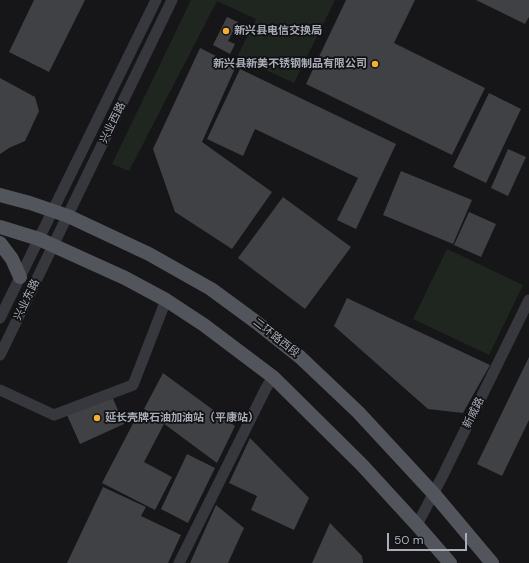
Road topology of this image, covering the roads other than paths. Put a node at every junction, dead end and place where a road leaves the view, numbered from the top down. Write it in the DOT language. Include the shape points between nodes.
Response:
graph roads {
  1 [pos="156,0"];
  2 [pos="172,0"];
  3 [pos="0,195"];
  4 [pos="54,210"];
  5 [pos="68,216"];
  6 [pos="0,227"];
  7 [pos="39,239"];
  8 [pos="0,242"];
  9 [pos="53,245"];
  10 [pos="20,277"];
  11 [pos="166,300"];
  12 [pos="529,300"];
  13 [pos="0,318"];
  14 [pos="0,355"];
  15 [pos="273,377"];
  16 [pos="0,390"];
  17 [pos="434,494"];
  18 [pos="417,524"];
  19 [pos="179,563"];
  20 [pos="450,563"];
  21 [pos="492,563"];
  1 -- 4 [label="street, 兴业西路"];
  2 -- 5 [label="street, 兴业西路"];
  3 -- 4 [label="main road, 二环路西段"];
  4 -- 5 [label="main road, 二环路西段"];
  4 -- 7 [label="street, 兴业西路"];
  5 -- 9 [label="street, 兴业西路"];
  5 -- 17 [label="main road, 二环路西段" via="149,254 211,289 256,322 300,357 358,412"];
  6 -- 7 [label="main road"];
  7 -- 9 [label="main road"];
  7 -- 10 [label="street, 兴业东路"];
  8 -- 10 [label="main road"];
  9 -- 11 [label="main road"];
  9 -- 14 [label="street, 兴业东路"];
  10 -- 13 [label="street, 兴业东路"];
  11 -- 15 [label="main road"];
  11 -- 16 [label="street" via="133,385 54,415"];
  12 -- 17 [label="street, 新威路"];
  15 -- 18 [label="main road" via="362,464"];
  15 -- 19 [label="street"];
  17 -- 18 [label="street, 新威路"];
  17 -- 21 [label="main road, 二环路西段"];
  18 -- 20 [label="main road"];
}
